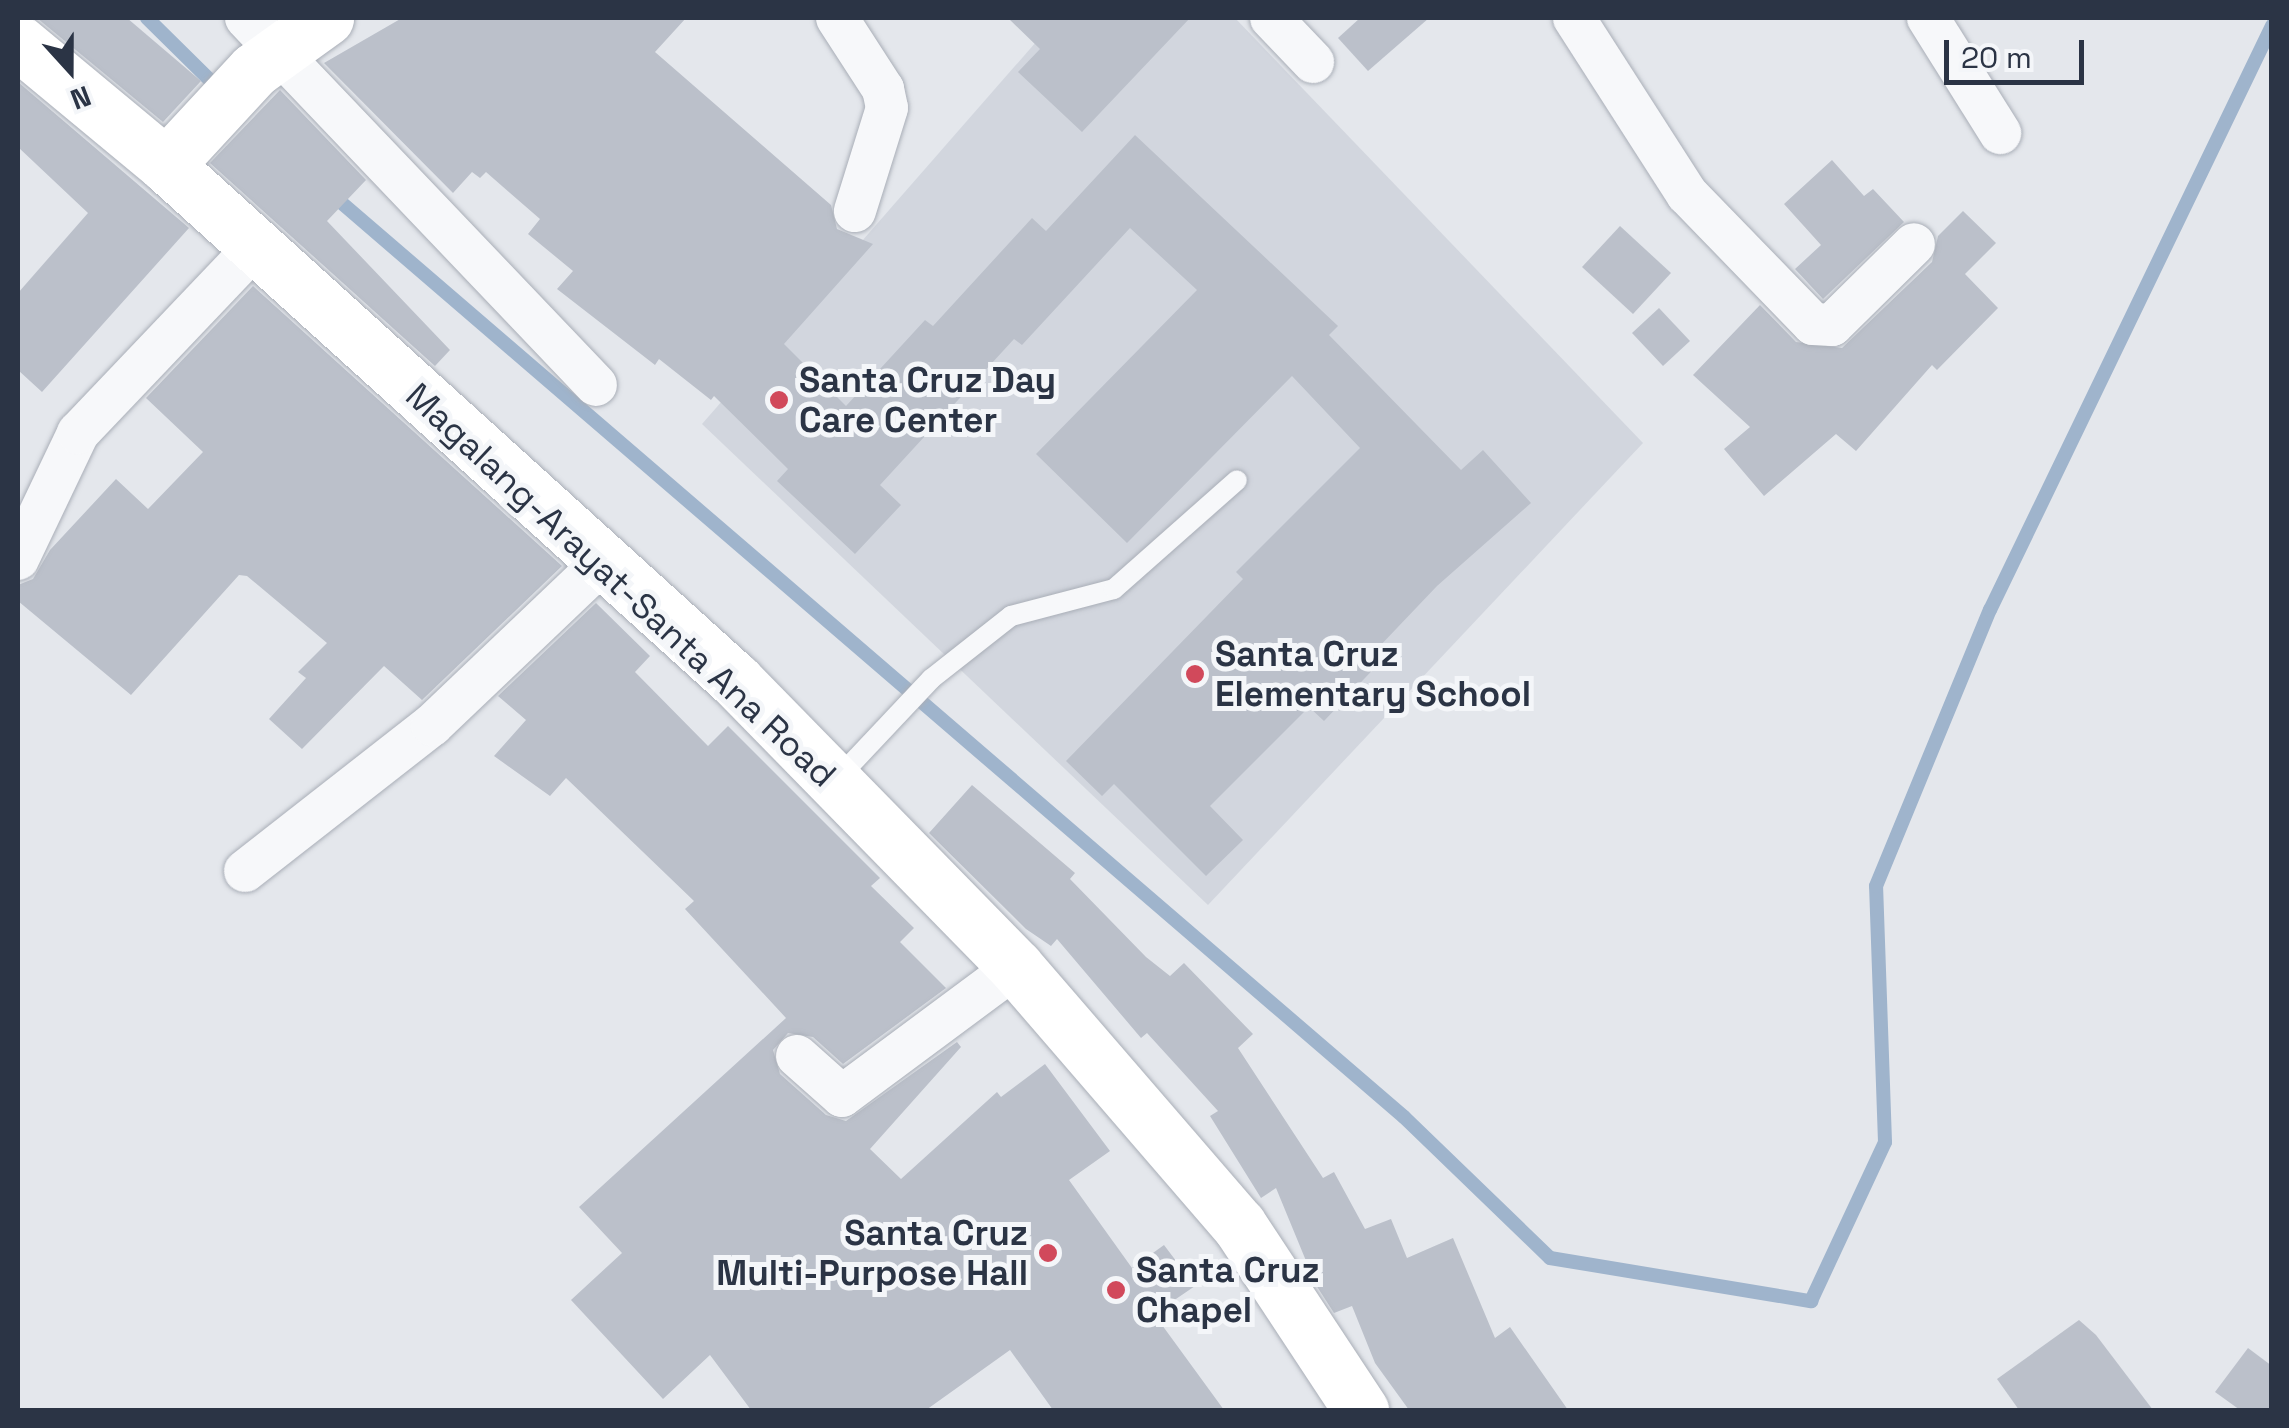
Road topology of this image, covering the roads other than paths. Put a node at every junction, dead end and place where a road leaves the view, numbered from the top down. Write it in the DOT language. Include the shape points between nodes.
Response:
graph roads {
  1 [pos="326,18"];
  2 [pos="837,18"];
  3 [pos="1271,18"];
  4 [pos="1574,18"];
  5 [pos="1928,18"];
  6 [pos="18,42"];
  7 [pos="259,46"];
  8 [pos="1313,62"];
  9 [pos="2000,133"];
  10 [pos="166,165"];
  11 [pos="855,212"];
  12 [pos="1914,244"];
  13 [pos="252,250"];
  14 [pos="596,385"];
  15 [pos="1237,480"];
  16 [pos="18,559"];
  17 [pos="603,562"];
  18 [pos="834,782"];
  19 [pos="245,871"];
  20 [pos="1016,968"];
  21 [pos="796,1056"];
  22 [pos="1361,1410"];
  1 -- 7 [label="main road"];
  2 -- 11 [label="street" via="883,88 888,108"];
  3 -- 8 [label="street"];
  4 -- 12 [label="street" via="1687,194 1813,324 1832,325"];
  5 -- 9 [label="street"];
  6 -- 10 [label="main road, Magalang-Arayat-Santa Ana Road"];
  7 -- 10 [label="main road" via="210,119"];
  7 -- 14 [label="street"];
  10 -- 13 [label="main road, Magalang-Arayat-Santa Ana Road"];
  13 -- 16 [label="street" via="78,433"];
  13 -- 17 [label="main road, Magalang-Arayat-Santa Ana Road"];
  15 -- 18 [label="lane" via="1114,588 1011,616 931,679"];
  17 -- 18 [label="main road, Magalang-Arayat-Santa Ana Road" via="736,681"];
  17 -- 19 [label="street" via="432,725"];
  18 -- 20 [label="main road, Magalang-Arayat-Santa Ana Road"];
  20 -- 21 [label="street" via="842,1096"];
  20 -- 22 [label="main road, Magalang-Arayat-Santa Ana Road" via="1238,1225"];
}
